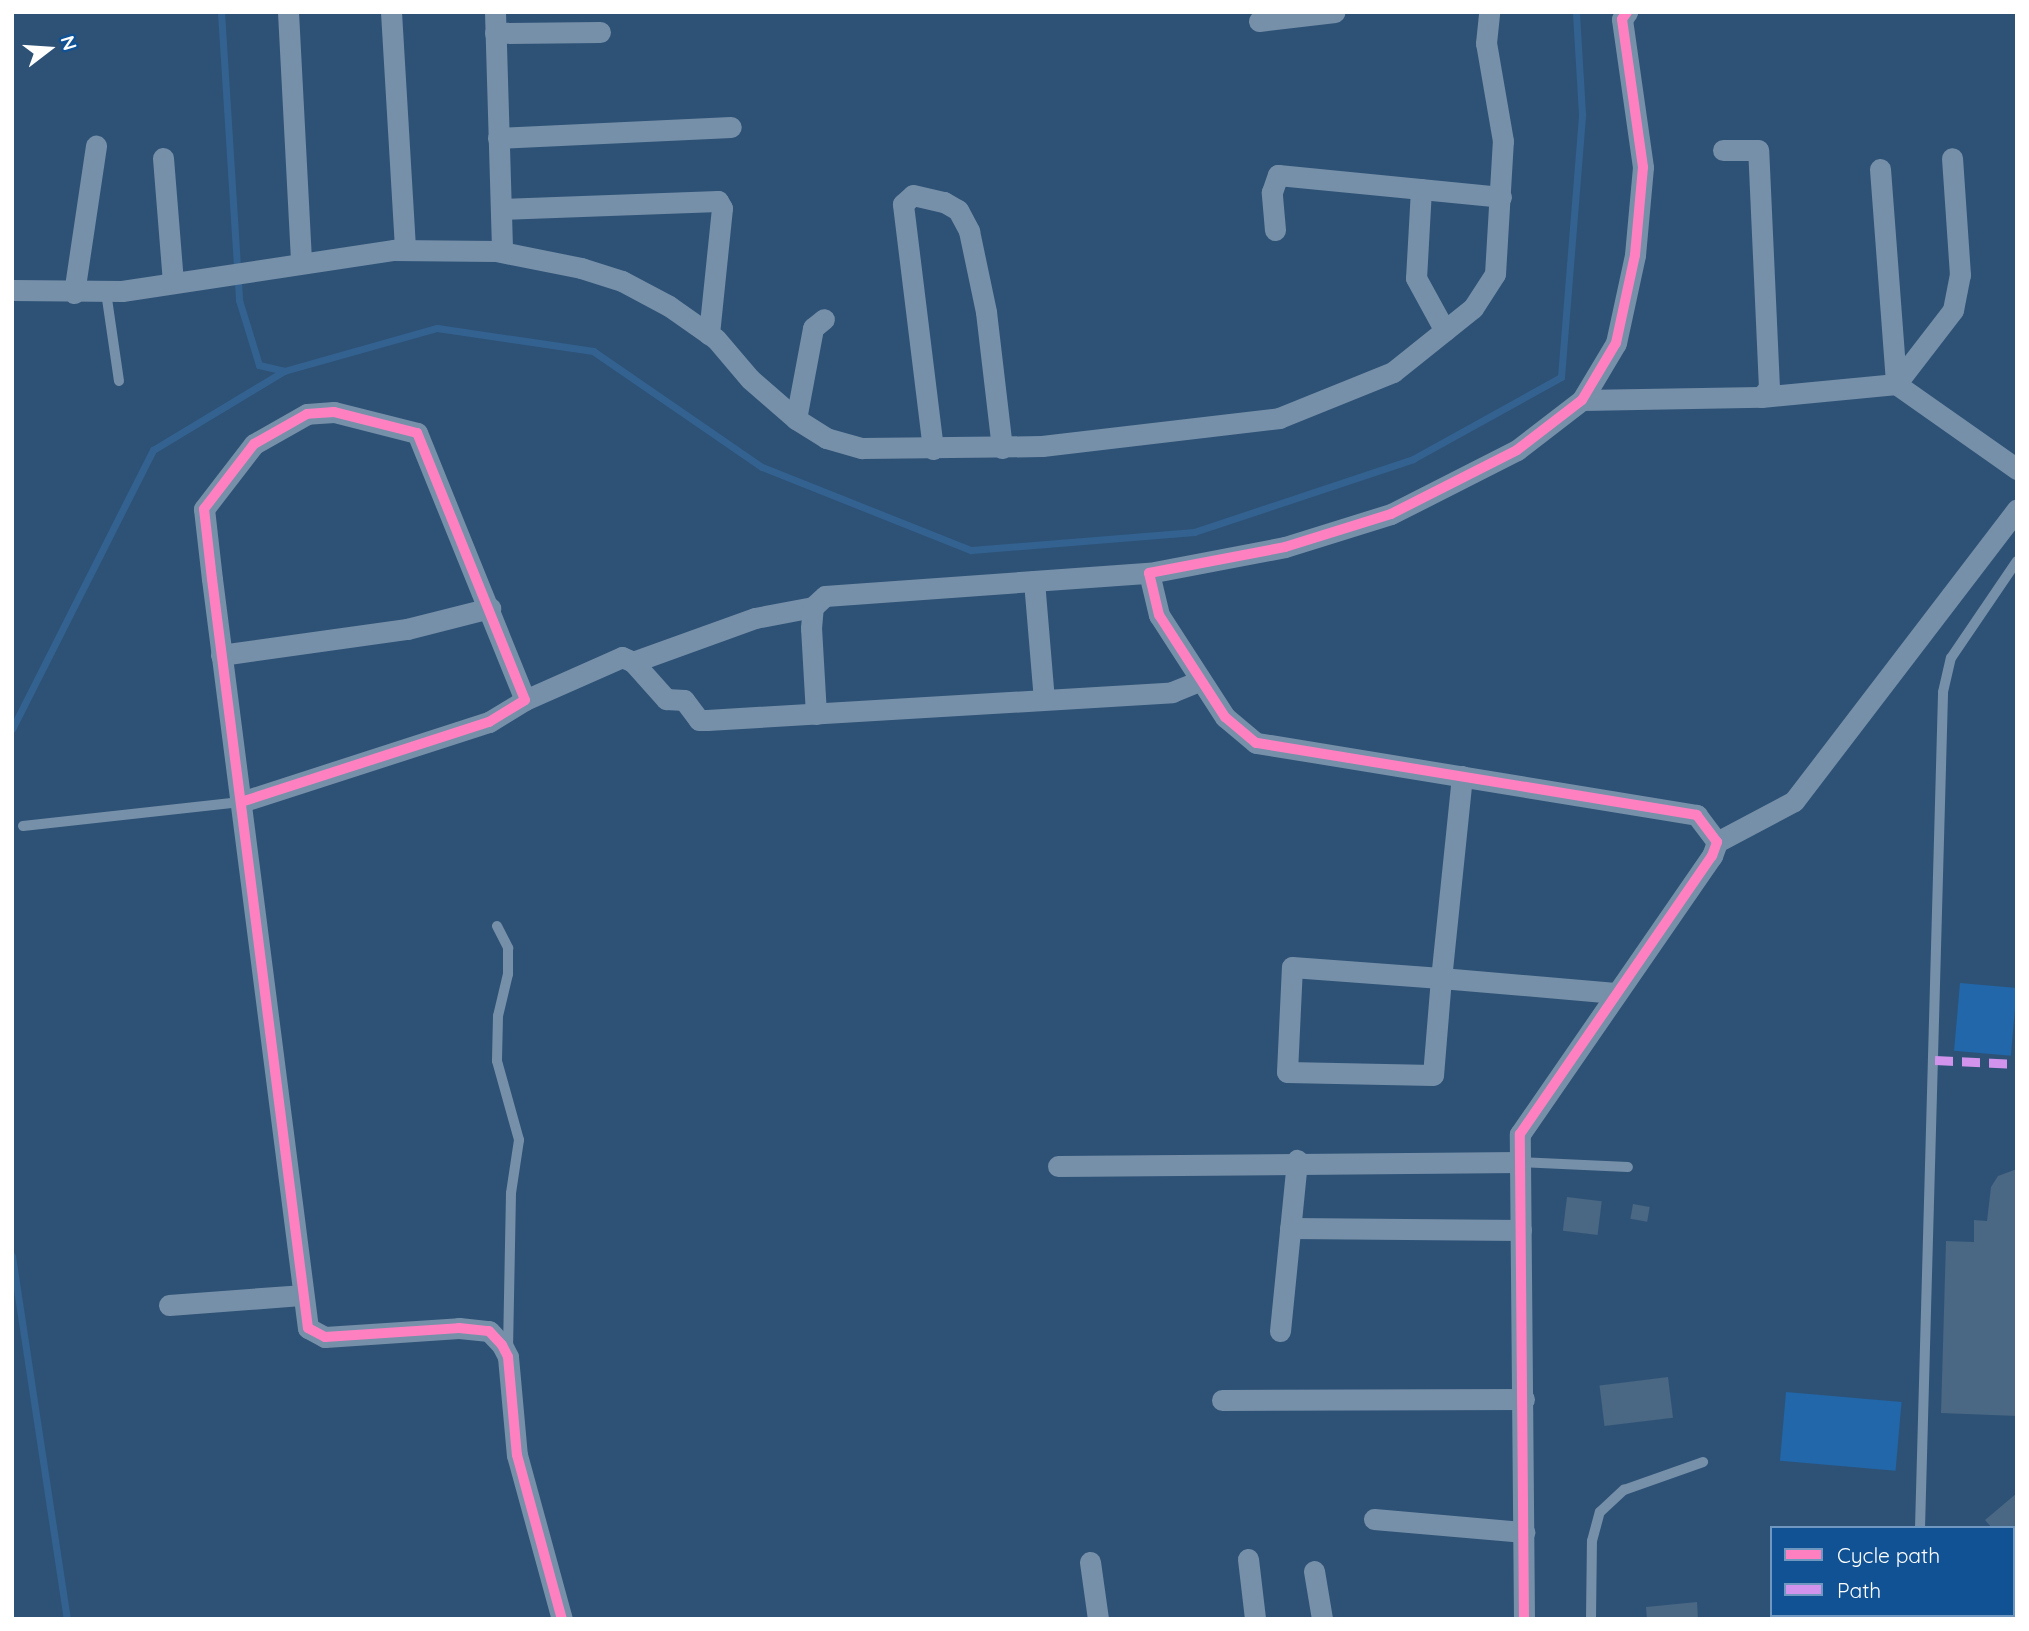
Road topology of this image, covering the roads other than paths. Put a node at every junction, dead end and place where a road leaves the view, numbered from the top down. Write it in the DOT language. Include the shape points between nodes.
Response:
graph roads {
  1 [pos="288,12"];
  2 [pos="391,12"];
  3 [pos="1334,12"];
  4 [pos="1489,12"];
  5 [pos="1627,12"];
  6 [pos="1259,21"];
  7 [pos="495,23"];
  8 [pos="600,32"];
  9 [pos="730,127"];
  10 [pos="498,138"];
  11 [pos="96,146"];
  12 [pos="1723,150"];
  13 [pos="163,158"];
  14 [pos="1952,158"];
  15 [pos="1880,169"];
  16 [pos="1421,189"];
  17 [pos="1501,197"];
  18 [pos="501,209"];
  19 [pos="1275,230"];
  20 [pos="405,250"];
  21 [pos="502,252"];
  22 [pos="301,261"];
  23 [pos="173,283"];
  24 [pos="12,290"];
  25 [pos="106,292"];
  26 [pos="74,293"];
  27 [pos="824,319"];
  28 [pos="1445,331"];
  29 [pos="709,334"];
  30 [pos="119,381"];
  31 [pos="1896,384"];
  32 [pos="1761,397"];
  33 [pos="1582,400"];
  34 [pos="796,419"];
  35 [pos="1002,447"];
  36 [pos="933,449"];
  37 [pos="2017,469"];
  38 [pos="2017,509"];
  39 [pos="2017,561"];
  40 [pos="1149,573"];
  41 [pos="1034,580"];
  42 [pos="813,607"];
  43 [pos="490,608"];
  44 [pos="221,655"];
  45 [pos="633,662"];
  46 [pos="1201,680"];
  47 [pos="526,700"];
  48 [pos="1044,700"];
  49 [pos="816,714"];
  50 [pos="1462,776"];
  51 [pos="241,802"];
  52 [pos="23,825"];
  53 [pos="1717,842"];
  54 [pos="497,926"];
  55 [pos="1441,978"];
  56 [pos="1615,993"];
  57 [pos="1297,1160"];
  58 [pos="1520,1162"];
  59 [pos="1058,1166"];
  60 [pos="1628,1167"];
  61 [pos="1290,1228"];
  62 [pos="1521,1230"];
  63 [pos="301,1295"];
  64 [pos="169,1306"];
  65 [pos="1280,1331"];
  66 [pos="508,1357"];
  67 [pos="1524,1399"];
  68 [pos="1222,1400"];
  69 [pos="1703,1462"];
  70 [pos="1374,1520"];
  71 [pos="1920,1526"];
  72 [pos="1524,1532"];
  73 [pos="1248,1559"];
  74 [pos="1090,1562"];
  75 [pos="1314,1571"];
  76 [pos="562,1619"];
  77 [pos="1098,1619"];
  78 [pos="1255,1619"];
  79 [pos="1322,1619"];
  80 [pos="1524,1619"];
  81 [pos="1591,1619"];
  1 -- 22 [label="street"];
  2 -- 20 [label="street"];
  3 -- 6 [label="street"];
  4 -- 17 [label="street" via="1486,43 1503,141"];
  5 -- 33 [label="street" via="1622,19 1643,167 1636,255 1616,342"];
  7 -- 8 [label="street"];
  7 -- 10 [label="street"];
  9 -- 10 [label="street"];
  10 -- 18 [label="street"];
  11 -- 26 [label="street"];
  12 -- 32 [label="street" via="1758,150 1770,356 1769,387"];
  13 -- 23 [label="street"];
  14 -- 31 [label="street" via="1960,275 1953,310"];
  15 -- 31 [label="street"];
  16 -- 17 [label="street"];
  16 -- 19 [label="street" via="1278,175 1272,192"];
  16 -- 28 [label="street" via="1416,278"];
  17 -- 28 [label="street" via="1495,274 1473,308"];
  18 -- 21 [label="street"];
  18 -- 29 [label="street" via="718,201 722,208"];
  20 -- 21 [label="street"];
  20 -- 22 [label="street"];
  21 -- 29 [label="street" via="622,281"];
  22 -- 23 [label="street"];
  23 -- 25 [label="street"];
  24 -- 26 [label="street"];
  25 -- 26 [label="street"];
  25 -- 30 [label="lane"];
  27 -- 34 [label="street" via="813,328"];
  28 -- 35 [label="street" via="1393,372 1279,418 1162,435"];
  29 -- 34 [label="street"];
  31 -- 32 [label="street"];
  31 -- 37 [label="street"];
  32 -- 33 [label="street"];
  33 -- 40 [label="street" via="1517,450 1391,514 1285,547"];
  34 -- 36 [label="street" via="826,438 862,448"];
  35 -- 36 [label="street"];
  35 -- 36 [label="street" via="986,312 969,231 958,210 913,195 903,204"];
  38 -- 53 [label="street" via="1794,802"];
  39 -- 71 [label="lane" via="1951,658 1943,692"];
  40 -- 41 [label="street"];
  40 -- 46 [label="street" via="1159,615"];
  41 -- 42 [label="street" via="838,593 825,596"];
  41 -- 48 [label="street"];
  42 -- 45 [label="street" via="755,618"];
  42 -- 49 [label="street"];
  43 -- 44 [label="street" via="407,629"];
  43 -- 44 [label="street" via="417,433 334,412 307,415 254,444 205,509"];
  43 -- 47 [label="street"];
  44 -- 51 [label="street"];
  45 -- 47 [label="street" via="622,657 610,659"];
  45 -- 49 [label="street" via="666,699 684,700 699,720"];
  46 -- 48 [label="street" via="1172,692"];
  46 -- 50 [label="street" via="1225,717 1256,743"];
  47 -- 51 [label="street" via="489,722"];
  48 -- 49 [label="street"];
  50 -- 53 [label="street" via="1697,815"];
  50 -- 55 [label="street"];
  51 -- 52 [label="lane"];
  51 -- 63 [label="street"];
  53 -- 56 [label="street" via="1712,856"];
  54 -- 66 [label="lane" via="508,948 497,1060 519,1140 511,1193"];
  55 -- 55 [label="street" via="1433,1075 1287,1073 1292,967"];
  55 -- 56 [label="street"];
  56 -- 58 [label="street" via="1520,1133"];
  57 -- 58 [label="street"];
  57 -- 59 [label="street"];
  57 -- 61 [label="street"];
  58 -- 60 [label="lane"];
  58 -- 62 [label="street"];
  61 -- 62 [label="street"];
  61 -- 65 [label="street"];
  62 -- 67 [label="street"];
  63 -- 64 [label="street"];
  63 -- 66 [label="street" via="308,1328 325,1337 459,1328 489,1331"];
  66 -- 76 [label="street" via="517,1455"];
  67 -- 68 [label="street"];
  67 -- 72 [label="street"];
  69 -- 81 [label="lane" via="1624,1490 1600,1512 1592,1541"];
  70 -- 72 [label="street"];
  72 -- 80 [label="street"];
  73 -- 78 [label="street"];
  74 -- 77 [label="street"];
  75 -- 79 [label="street"];
}
